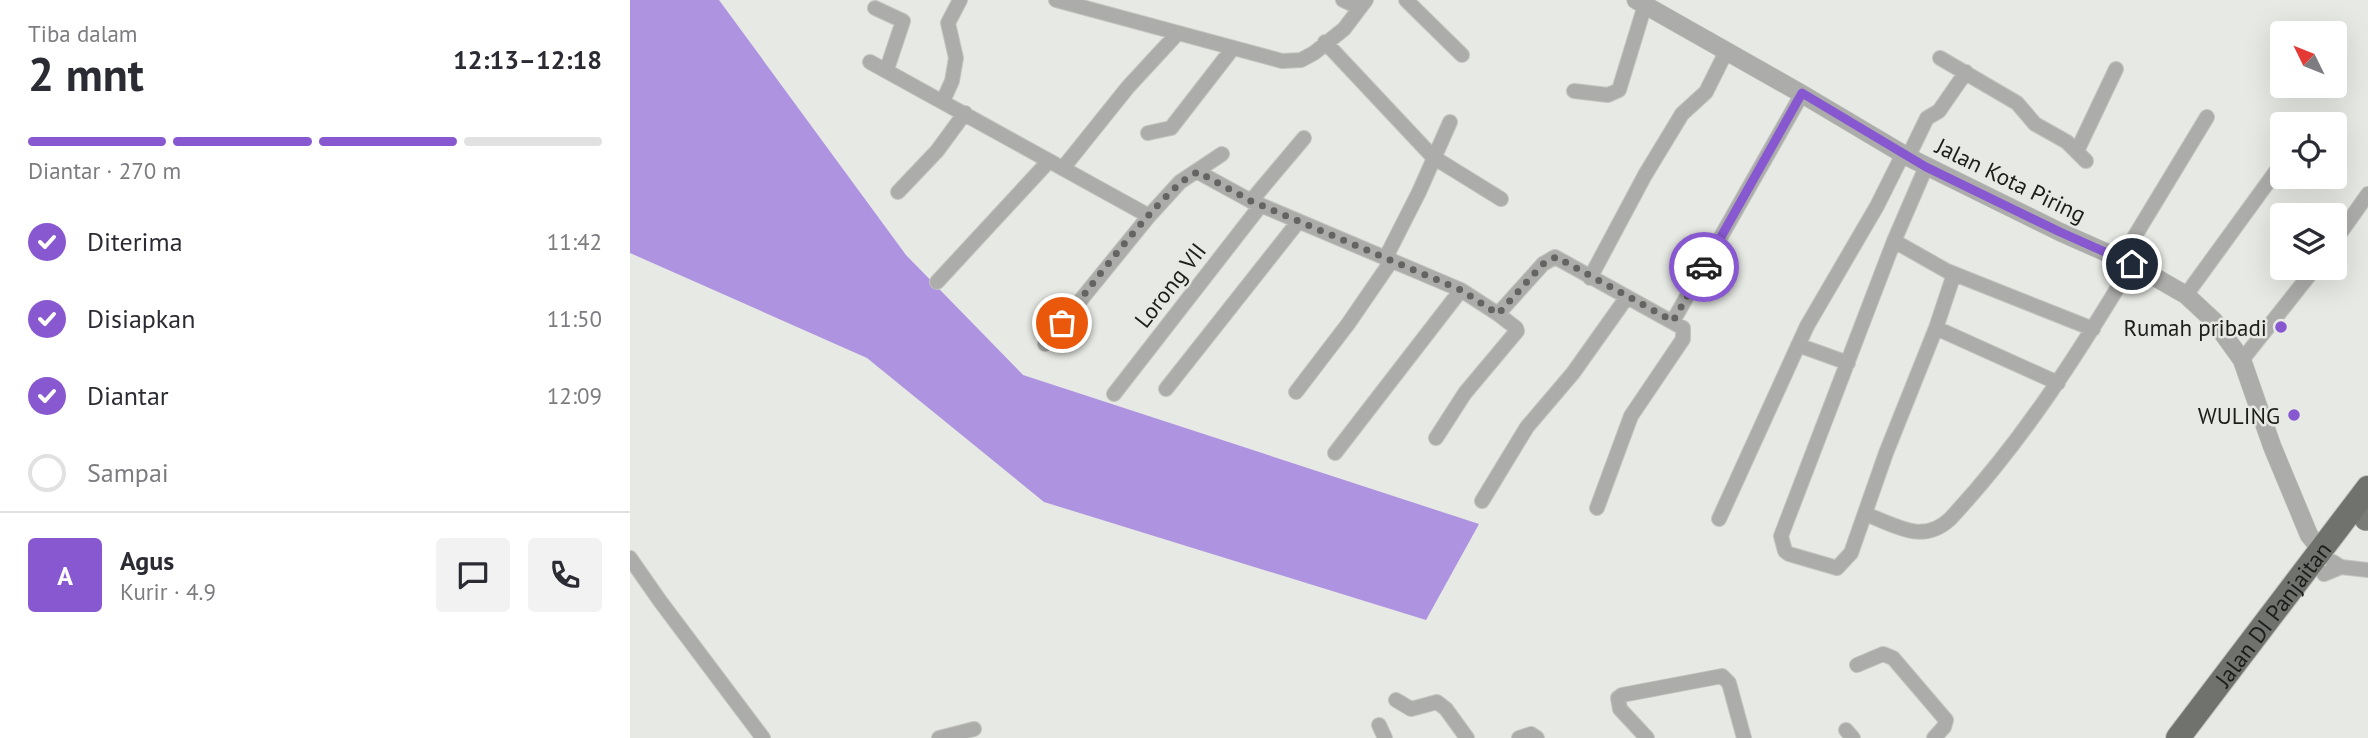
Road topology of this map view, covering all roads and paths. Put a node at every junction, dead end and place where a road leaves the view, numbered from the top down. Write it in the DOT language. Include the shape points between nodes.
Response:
graph roads {
  1 [pos="960,0"];
  2 [pos="1056,0"];
  3 [pos="1343,0"];
  4 [pos="1406,0"];
  5 [pos="1641,3"];
  6 [pos="1363,4"];
  7 [pos="876,8"];
  8 [pos="1177,34"];
  9 [pos="1325,42"];
  10 [pos="1233,48"];
  11 [pos="1726,52"];
  12 [pos="1462,55"];
  13 [pos="1940,58"];
  14 [pos="870,62"];
  15 [pos="887,69"];
  16 [pos="2116,69"];
  17 [pos="1966,72"];
  18 [pos="1574,91"];
  19 [pos="1802,93"];
  20 [pos="943,101"];
  21 [pos="965,113"];
  22 [pos="2207,117"];
  23 [pos="1450,122"];
  24 [pos="1148,133"];
  25 [pos="1304,138"];
  26 [pos="1223,154"];
  27 [pos="1906,156"];
  28 [pos="1433,157"];
  29 [pos="1049,161"];
  30 [pos="1926,167"];
  31 [pos="1063,168"];
  32 [pos="1198,172"];
  33 [pos="2270,180"];
  34 [pos="898,192"];
  35 [pos="2368,194"];
  36 [pos="1501,199"];
  37 [pos="1256,203"];
  38 [pos="1149,216"];
  39 [pos="1298,222"];
  40 [pos="2347,224"];
  41 [pos="1894,242"];
  42 [pos="1389,259"];
  43 [pos="2127,261"];
  44 [pos="1954,274"];
  45 [pos="1590,278"];
  46 [pos="2305,280"];
  47 [pos="937,282"];
  48 [pos="1461,290"];
  49 [pos="2186,295"];
  50 [pos="1627,297"];
  51 [pos="1498,314"];
  52 [pos="1673,321"];
  53 [pos="1936,328"];
  54 [pos="2093,330"];
  55 [pos="1045,344"];
  56 [pos="1798,345"];
  57 [pos="2242,360"];
  58 [pos="1848,363"];
  59 [pos="2058,383"];
  60 [pos="1166,389"];
  61 [pos="1296,392"];
  62 [pos="1114,394"];
  63 [pos="1436,438"];
  64 [pos="1335,453"];
  65 [pos="2367,489"];
  66 [pos="1482,501"];
  67 [pos="1597,508"];
  68 [pos="1865,514"];
  69 [pos="2367,518"];
  70 [pos="1719,519"];
  71 [pos="630,558"];
  72 [pos="2330,564"];
  73 [pos="2368,570"];
  74 [pos="1857,665"];
  75 [pos="1396,700"];
  76 [pos="974,729"];
  77 [pos="763,738"];
  78 [pos="939,738"];
  79 [pos="1468,738"];
  80 [pos="1519,738"];
  81 [pos="1537,738"];
  82 [pos="1647,738"];
  83 [pos="1744,738"];
  84 [pos="1934,738"];
  85 [pos="2178,738"];
  86 [pos="2194,738"];
  1 -- 20 [label="street" via="948,23 956,58"];
  2 -- 8 [label="street"];
  3 -- 6 [label="street"];
  4 -- 12 [label="street"];
  5 -- 11 [label="street, Jalan Kota Piring"];
  5 -- 18 [label="street" via="1619,90 1608,95"];
  6 -- 9 [label="street" via="1344,29"];
  7 -- 15 [label="street" via="904,21"];
  8 -- 10 [label="street"];
  8 -- 31 [label="street"];
  9 -- 10 [label="street" via="1301,60 1282,61"];
  9 -- 28 [label="street"];
  10 -- 24 [label="street" via="1171,128"];
  11 -- 19 [label="street, Jalan Kota Piring"];
  11 -- 45 [label="street" via="1706,92 1682,114 1645,175"];
  13 -- 17 [label="street"];
  14 -- 15 [label="street"];
  15 -- 20 [label="street"];
  16 -- 17 [label="street" via="2081,156 2035,124 2017,103"];
  17 -- 27 [label="street" via="1939,111 1927,118"];
  19 -- 27 [label="street, Jalan Kota Piring"];
  19 -- 52 [label="street"];
  20 -- 21 [label="street"];
  21 -- 29 [label="street"];
  21 -- 34 [label="street"];
  22 -- 43 [label="street"];
  23 -- 28 [label="street"];
  25 -- 37 [label="street, Lorong VII"];
  26 -- 32 [label="street"];
  27 -- 30 [label="street, Jalan Kota Piring"];
  27 -- 56 [label="street"];
  28 -- 36 [label="street"];
  28 -- 42 [label="street"];
  29 -- 31 [label="street"];
  29 -- 47 [label="street"];
  30 -- 41 [label="street"];
  30 -- 43 [label="street, Jalan Kota Piring"];
  31 -- 38 [label="street"];
  32 -- 37 [label="street"];
  32 -- 38 [label="street" via="1180,182"];
  33 -- 49 [label="street"];
  35 -- 40 [label="street"];
  37 -- 39 [label="street"];
  37 -- 62 [label="street, Lorong VII"];
  38 -- 55 [label="street"];
  39 -- 42 [label="street"];
  39 -- 60 [label="street"];
  41 -- 44 [label="street"];
  41 -- 58 [label="street"];
  42 -- 48 [label="street"];
  42 -- 61 [label="street" via="1348,324"];
  43 -- 49 [label="street, Jalan Kota Piring"];
  43 -- 54 [label="street"];
  44 -- 53 [label="street"];
  44 -- 54 [label="street"];
  45 -- 50 [label="street"];
  45 -- 51 [label="street" via="1552,258"];
  46 -- 57 [label="street"];
  48 -- 51 [label="street"];
  48 -- 64 [label="street"];
  49 -- 57 [label="street, Jalan Kota Piring" via="2214,321"];
  50 -- 52 [label="street"];
  50 -- 66 [label="street" via="1573,373 1527,427"];
  51 -- 63 [label="street" via="1517,331 1465,393"];
  52 -- 67 [label="street" via="1683,328 1683,339 1632,416"];
  53 -- 59 [label="street"];
  53 -- 68 [label="street"];
  54 -- 59 [label="street"];
  56 -- 58 [label="street"];
  56 -- 70 [label="street"];
  57 -- 72 [label="street, Jalan Kota Piring" via="2309,535"];
  58 -- 68 [label="street" via="1782,543 1788,554 1837,568 1851,553"];
  59 -- 68 [label="street" via="1972,496 1937,529 1919,533"];
  65 -- 72 [label="highway, Jalan DI Panjaitan"];
  69 -- 72 [label="highway, Jalan DI Panjaitan"];
  71 -- 77 [label="street"];
  72 -- 73 [label="street"];
  72 -- 85 [label="highway, Jalan DI Panjaitan"];
  72 -- 86 [label="highway, Jalan DI Panjaitan"];
  74 -- 84 [label="street" via="1883,654 1893,658 1946,720"];
  75 -- 79 [label="street" via="1411,709 1437,702"];
  76 -- 78 [label="street"];
  80 -- 81 [label="street" via="1531,734"];
  82 -- 83 [label="street" via="1620,709 1622,695 1722,676 1729,683"];
}
